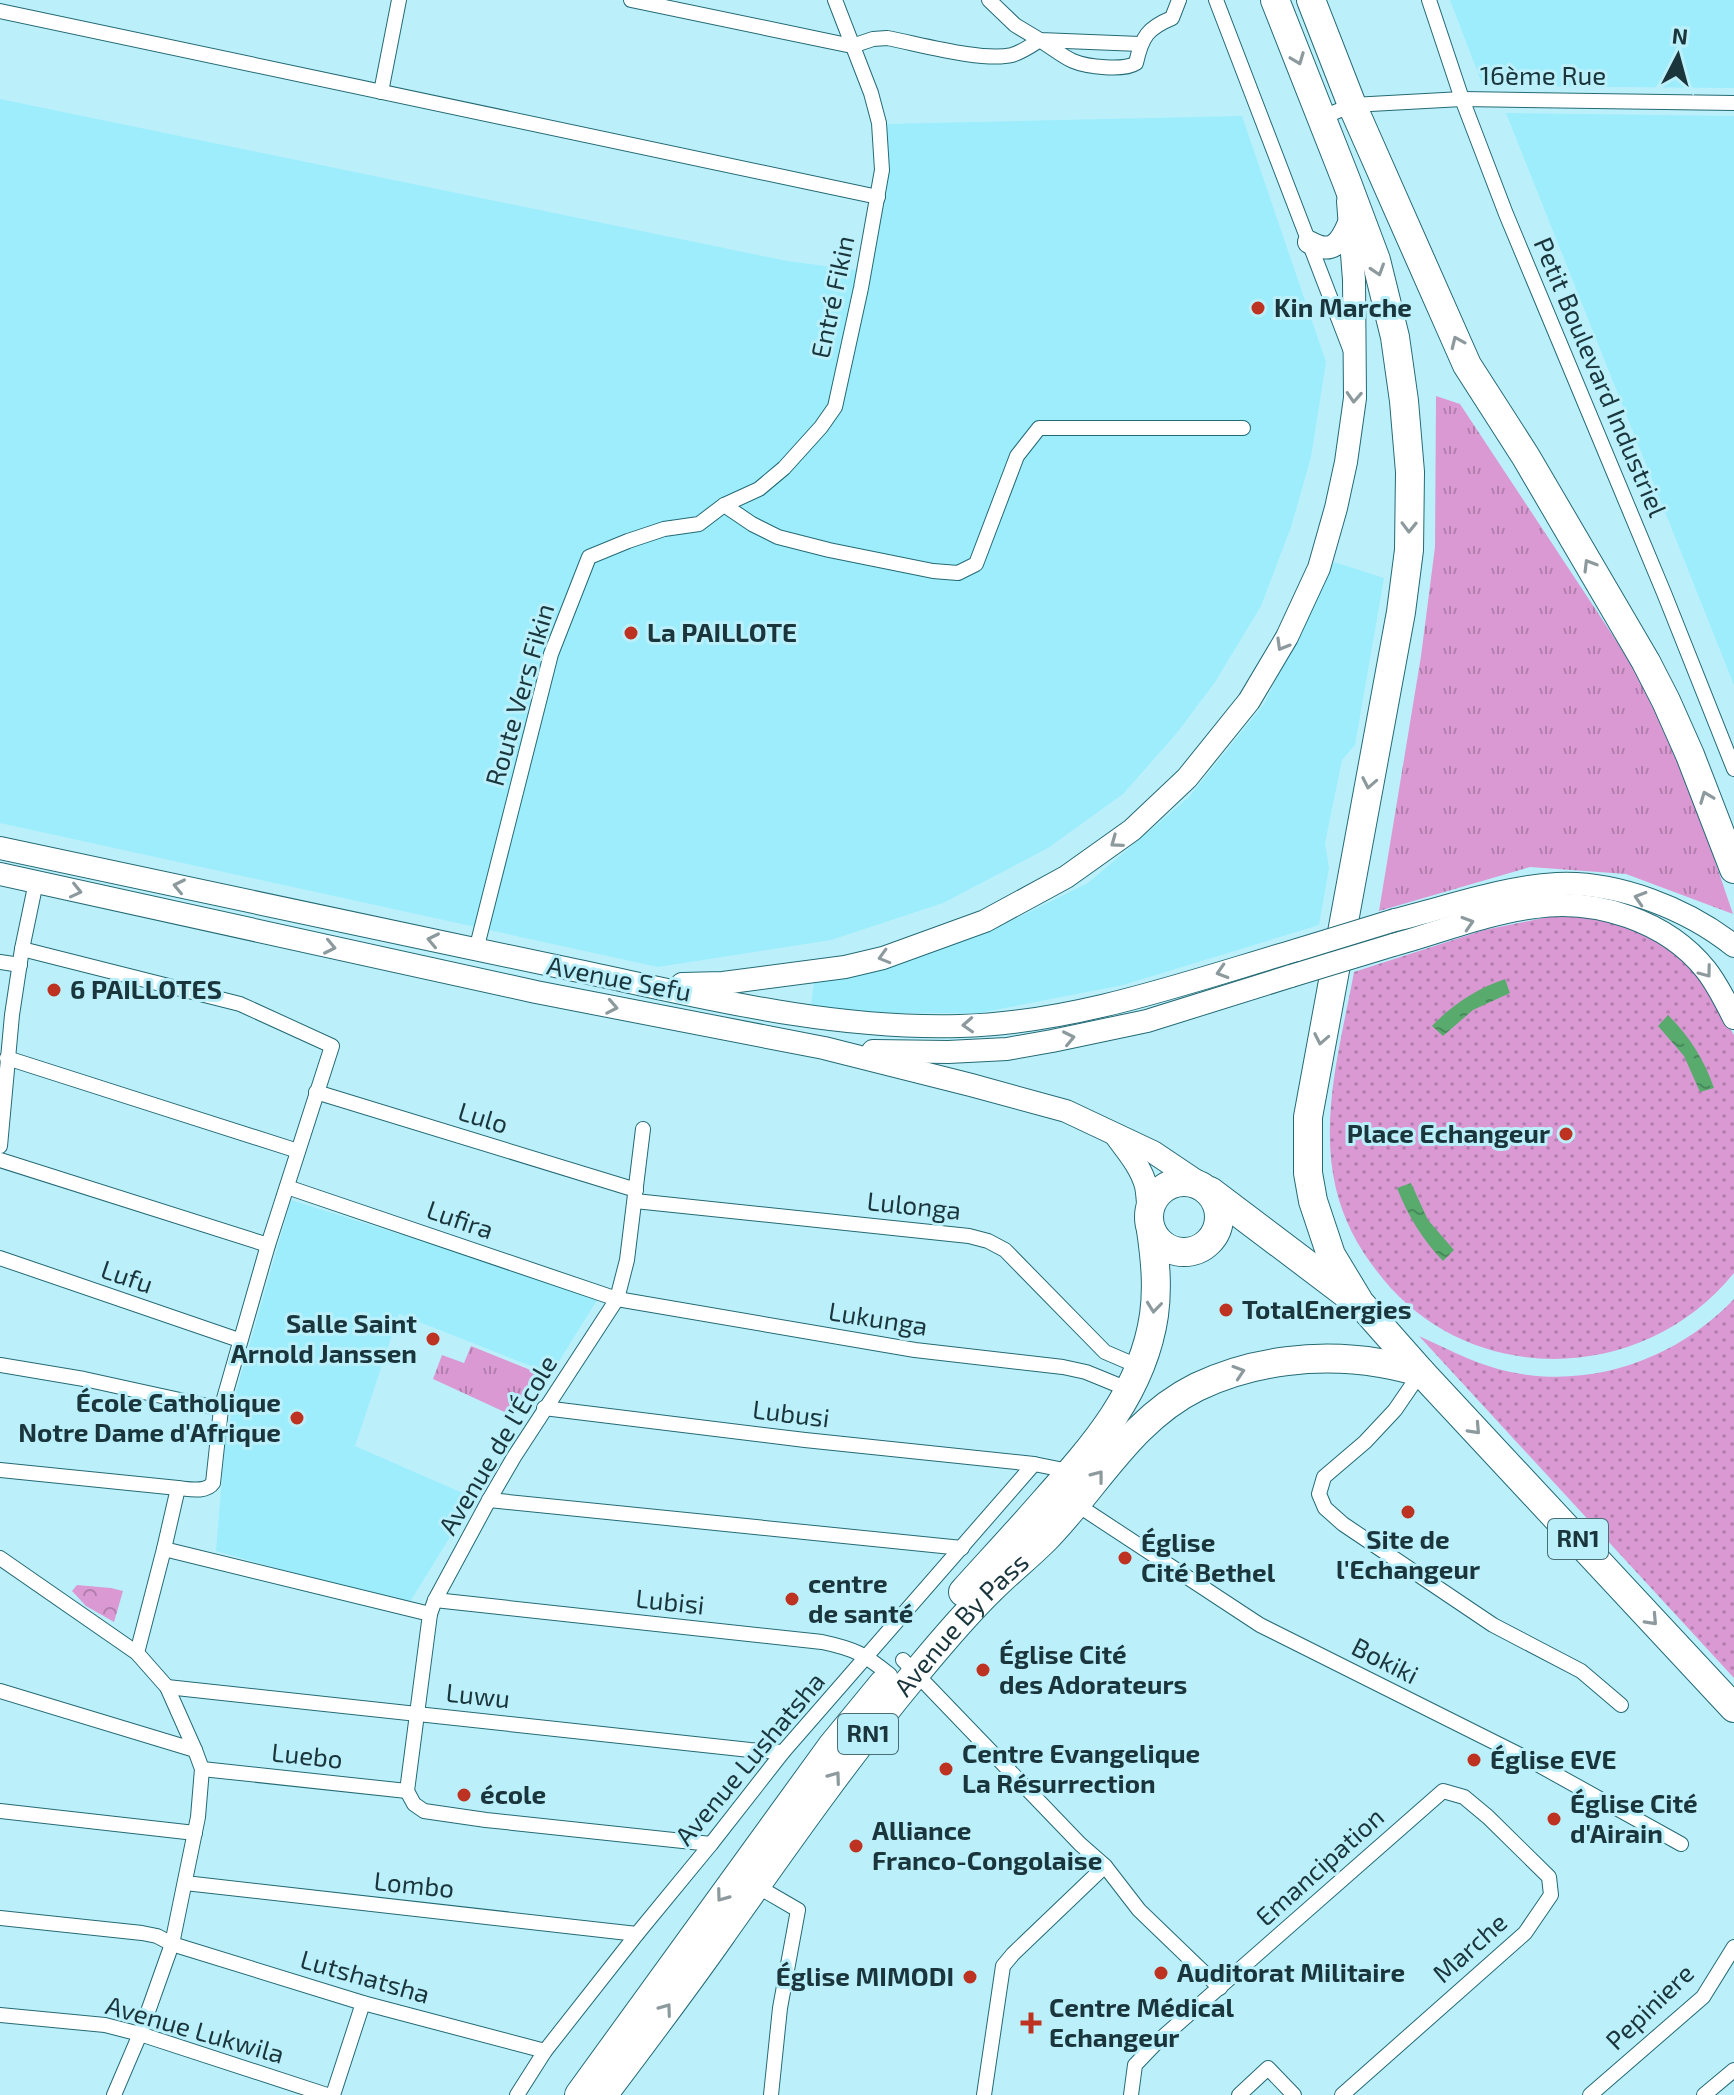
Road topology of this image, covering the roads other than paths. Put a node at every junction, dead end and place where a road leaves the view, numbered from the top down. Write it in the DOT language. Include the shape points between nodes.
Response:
graph roads {
  1 [pos="399,0"];
  2 [pos="631,0"];
  3 [pos="835,0"];
  4 [pos="989,0"];
  5 [pos="1179,0"];
  6 [pos="1216,0"];
  7 [pos="1275,0"];
  8 [pos="1311,0"];
  9 [pos="1429,0"];
  10 [pos="0,11"];
  11 [pos="1040,40"];
  12 [pos="1140,44"];
  13 [pos="852,46"];
  14 [pos="381,92"];
  15 [pos="1462,99"];
  16 [pos="1734,103"];
  17 [pos="1352,105"];
  18 [pos="1321,118"];
  19 [pos="1346,180"];
  20 [pos="878,197"];
  21 [pos="1349,223"];
  22 [pos="1309,242"];
  23 [pos="1354,360"];
  24 [pos="835,407"];
  25 [pos="1243,428"];
  26 [pos="724,505"];
  27 [pos="1734,769"];
  28 [pos="0,848"];
  29 [pos="1734,869"];
  30 [pos="0,874"];
  31 [pos="36,882"];
  32 [pos="1734,946"];
  33 [pos="22,949"];
  34 [pos="476,950"];
  35 [pos="0,962"];
  36 [pos="20,965"];
  37 [pos="564,968"];
  38 [pos="641,984"];
  39 [pos="558,996"];
  40 [pos="6,1014"];
  41 [pos="1734,1018"];
  42 [pos="824,1048"];
  43 [pos="7,1058"];
  44 [pos="316,1092"];
  45 [pos="2,1107"];
  46 [pos="643,1129"];
  47 [pos="1113,1132"];
  48 [pos="0,1146"];
  49 [pos="298,1151"];
  50 [pos="0,1160"];
  51 [pos="287,1187"];
  52 [pos="1208,1189"];
  53 [pos="636,1196"];
  54 [pos="1150,1224"];
  55 [pos="1321,1226"];
  56 [pos="1282,1244"];
  57 [pos="268,1245"];
  58 [pos="0,1258"];
  59 [pos="617,1299"];
  60 [pos="1360,1303"];
  61 [pos="239,1340"];
  62 [pos="0,1365"];
  63 [pos="1421,1372"];
  64 [pos="1135,1378"];
  65 [pos="544,1408"];
  66 [pos="221,1409"];
  67 [pos="1034,1464"];
  68 [pos="0,1470"];
  69 [pos="1069,1474"];
  70 [pos="178,1488"];
  71 [pos="489,1500"];
  72 [pos="1076,1504"];
  73 [pos="962,1548"];
  74 [pos="164,1549"];
  75 [pos="0,1558"];
  76 [pos="432,1607"];
  77 [pos="137,1653"];
  78 [pos="867,1657"];
  79 [pos="903,1670"];
  80 [pos="167,1687"];
  81 [pos="0,1691"];
  82 [pos="1621,1705"];
  83 [pos="1734,1708"];
  84 [pos="417,1714"];
  85 [pos="195,1750"];
  86 [pos="783,1752"];
  87 [pos="202,1769"];
  88 [pos="407,1791"];
  89 [pos="0,1811"];
  90 [pos="195,1833"];
  91 [pos="711,1844"];
  92 [pos="1681,1844"];
  93 [pos="1105,1866"];
  94 [pos="185,1883"];
  95 [pos="755,1885"];
  96 [pos="1551,1895"];
  97 [pos="0,1918"];
  98 [pos="637,1934"];
  99 [pos="172,1944"];
  100 [pos="1734,1947"];
  101 [pos="1220,1988"];
  102 [pos="363,2003"];
  103 [pos="0,2015"];
  104 [pos="140,2034"];
  105 [pos="545,2051"];
  106 [pos="1734,2070"];
  107 [pos="114,2095"];
  108 [pos="330,2095"];
  109 [pos="517,2095"];
  110 [pos="579,2095"];
  111 [pos="603,2095"];
  112 [pos="771,2095"];
  113 [pos="984,2095"];
  114 [pos="1131,2095"];
  115 [pos="1239,2095"];
  116 [pos="1294,2095"];
  117 [pos="1342,2095"];
  118 [pos="1590,2095"];
  119 [pos="1704,2095"];
  1 -- 14 [label="street"];
  2 -- 13 [label="street"];
  3 -- 13 [label="street, Entré Fikin"];
  4 -- 11 [label="street"];
  5 -- 12 [label="street" via="1172,18 1154,25"];
  6 -- 22 [label="street"];
  7 -- 18 [label="highway, one-way"];
  8 -- 17 [label="highway"];
  9 -- 15 [label="street, Petit Boulevard Industriel"];
  10 -- 14 [label="street"];
  11 -- 12 [label="street"];
  11 -- 12 [label="street" via="1073,61 1107,67 1136,63"];
  11 -- 13 [label="street" via="1015,54 996,57 887,38"];
  13 -- 20 [label="street, Entré Fikin" via="879,123"];
  14 -- 20 [label="street"];
  15 -- 16 [label="street, 16ème Rue"];
  15 -- 17 [label="street, 16ème Rue"];
  15 -- 27 [label="street, Petit Boulevard Industriel"];
  17 -- 18 [label="street, 16ème Rue"];
  29 -- 17 [label="highway, one-way" via="1666,701 1467,365"];
  18 -- 19 [label="highway"];
  19 -- 21 [label="main road"];
  19 -- 55 [label="highway, one-way" via="1379,271 1395,337 1410,472 1409,550 1308,1117 1308,1173"];
  20 -- 24 [label="street, Entré Fikin"];
  21 -- 22 [label="main road" via="1332,247"];
  21 -- 23 [label="main road"];
  22 -- 23 [label="street"];
  23 -- 38 [label="main road, one-way" via="1355,398 1336,508 1319,568 1287,637 1241,712 1187,778 1132,830 1066,877 985,921 883,958 723,983"];
  24 -- 26 [label="street, Route Vers Fikin" via="784,468 759,489"];
  25 -- 26 [label="street" via="1039,428 1017,456 976,564 958,573 778,537"];
  26 -- 34 [label="street, Route Vers Fikin" via="699,524 664,529 589,557 551,654"];
  34 -- 28 [label="main road, Avenue Sefu, one-way"];
  30 -- 31 [label="main road, Avenue Sefu"];
  31 -- 33 [label="street"];
  31 -- 39 [label="main road, Avenue Sefu, one-way"];
  32 -- 38 [label="main road, one-way, bridge" via="1710,928 1638,896 1559,884 1395,920 1110,1003 961,1026 778,1013"];
  33 -- 36 [label="street"];
  33 -- 44 [label="street" via="240,1004 332,1046"];
  34 -- 37 [label="main road, Avenue Sefu"];
  35 -- 36 [label="street"];
  36 -- 40 [label="street"];
  37 -- 38 [label="main road, Avenue Sefu"];
  37 -- 39 [label="main road"];
  39 -- 42 [label="main road, Avenue Sefu, one-way"];
  40 -- 43 [label="street"];
  42 -- 41 [label="main road, one-way, bridge" via="1007,1049 1147,1021 1515,910 1555,905 1613,911 1681,946 1707,971"];
  42 -- 47 [label="main road, Avenue Sefu" via="1066,1111"];
  43 -- 45 [label="street"];
  43 -- 49 [label="street"];
  44 -- 49 [label="street"];
  44 -- 53 [label="street, Lulo"];
  45 -- 48 [label="street"];
  46 -- 53 [label="street, Avenue de l'École"];
  47 -- 52 [label="main road, Avenue Sefu"];
  47 -- 54 [label="main road" via="1146,1186"];
  49 -- 51 [label="street"];
  50 -- 57 [label="street"];
  51 -- 57 [label="street"];
  51 -- 59 [label="street, Lufira"];
  52 -- 54 [label="highway" via="1191,1182 1171,1184 1154,1198"];
  52 -- 54 [label="highway" via="1220,1217 1218,1229 1203,1248 1167,1248"];
  52 -- 56 [label="highway"];
  53 -- 59 [label="street, Avenue de l'École"];
  53 -- 64 [label="street, Lulonga" via="988,1241 1005,1250"];
  54 -- 64 [label="highway, RN1, one-way" via="1157,1274 1153,1317"];
  55 -- 56 [label="highway" via="1315,1246 1300,1250"];
  55 -- 60 [label="highway" via="1331,1255"];
  56 -- 60 [label="highway"];
  57 -- 61 [label="street"];
  58 -- 61 [label="street, Lufu"];
  59 -- 64 [label="street, Lukunga" via="915,1350"];
  59 -- 65 [label="street, Avenue de l'École"];
  60 -- 63 [label="highway"];
  61 -- 66 [label="street"];
  62 -- 66 [label="street"];
  72 -- 63 [label="highway, Avenue By Pass / RN1, one-way" via="1150,1417 1200,1385 1298,1359 1381,1363"];
  63 -- 82 [label="street" via="1395,1410 1324,1477 1319,1494 1325,1508 1493,1625 1581,1671"];
  63 -- 83 [label="highway, RN1, one-way"];
  64 -- 69 [label="highway, Avenue By Pass / RN1" via="1109,1425"];
  65 -- 67 [label="street, Lubusi"];
  65 -- 71 [label="street, Avenue de l'École"];
  66 -- 70 [label="street" via="213,1483 205,1489"];
  67 -- 69 [label="street, Lubusi"];
  67 -- 73 [label="street, Avenue Lushatsha"];
  68 -- 70 [label="street"];
  69 -- 79 [label="highway, Avenue By Pass / RN1"];
  70 -- 74 [label="street"];
  71 -- 73 [label="street"];
  71 -- 76 [label="street, Avenue de l'École"];
  72 -- 79 [label="highway, Avenue By Pass / RN1"];
  72 -- 92 [label="street, Bokiki" via="1260,1625 1528,1759"];
  73 -- 78 [label="street, Avenue Lushatsha"];
  74 -- 76 [label="street, Lubisi"];
  74 -- 77 [label="street"];
  75 -- 77 [label="street"];
  76 -- 78 [label="street, Lubisi" via="822,1642"];
  76 -- 84 [label="street, Avenue de l'École"];
  77 -- 80 [label="street"];
  78 -- 79 [label="street, Lubisi"];
  78 -- 86 [label="street, Avenue Lushatsha"];
  79 -- 93 [label="street, Lubisi"];
  95 -- 79 [label="highway, Avenue By Pass / RN1, one-way" via="848,1758"];
  79 -- 110 [label="highway, Avenue By Pass / RN1, one-way" via="832,1746"];
  80 -- 84 [label="street, Luwu"];
  80 -- 85 [label="street"];
  81 -- 85 [label="street"];
  84 -- 86 [label="street, Luwu"];
  84 -- 88 [label="street, Avenue de l'École"];
  85 -- 87 [label="street"];
  86 -- 91 [label="street, Avenue Lushatsha"];
  87 -- 88 [label="street, Luebo"];
  87 -- 90 [label="street"];
  88 -- 91 [label="street" via="424,1811"];
  89 -- 90 [label="street"];
  90 -- 94 [label="street"];
  91 -- 98 [label="street, Avenue Lushatsha"];
  93 -- 101 [label="street, Lubisi" via="1139,1910"];
  93 -- 113 [label="street" via="1003,1966"];
  94 -- 98 [label="street, Lombo"];
  94 -- 99 [label="street"];
  111 -- 95 [label="highway, Avenue By Pass / RN1, one-way"];
  95 -- 112 [label="street" via="798,1910"];
  96 -- 101 [label="street, Emancipation" via="1549,1877 1488,1817 1464,1797 1443,1791"];
  96 -- 117 [label="street, Marche" via="1525,1933"];
  97 -- 99 [label="street, Lutshatsha" via="142,1933"];
  98 -- 105 [label="street, Avenue Lushatsha"];
  99 -- 102 [label="street, Lutshatsha"];
  99 -- 104 [label="street"];
  100 -- 118 [label="street, Pepiniere" via="1703,1997"];
  101 -- 114 [label="street, Emancipation" via="1135,2065"];
  102 -- 105 [label="street, Lutshatsha"];
  102 -- 108 [label="street"];
  103 -- 104 [label="street, Avenue Lukwila" via="105,2025"];
  104 -- 107 [label="street"];
  104 -- 108 [label="street, Avenue Lukwila"];
  105 -- 109 [label="street, Avenue Lushatsha"];
  106 -- 119 [label="street"];
  115 -- 116 [label="street" via="1268,2068"];
}
